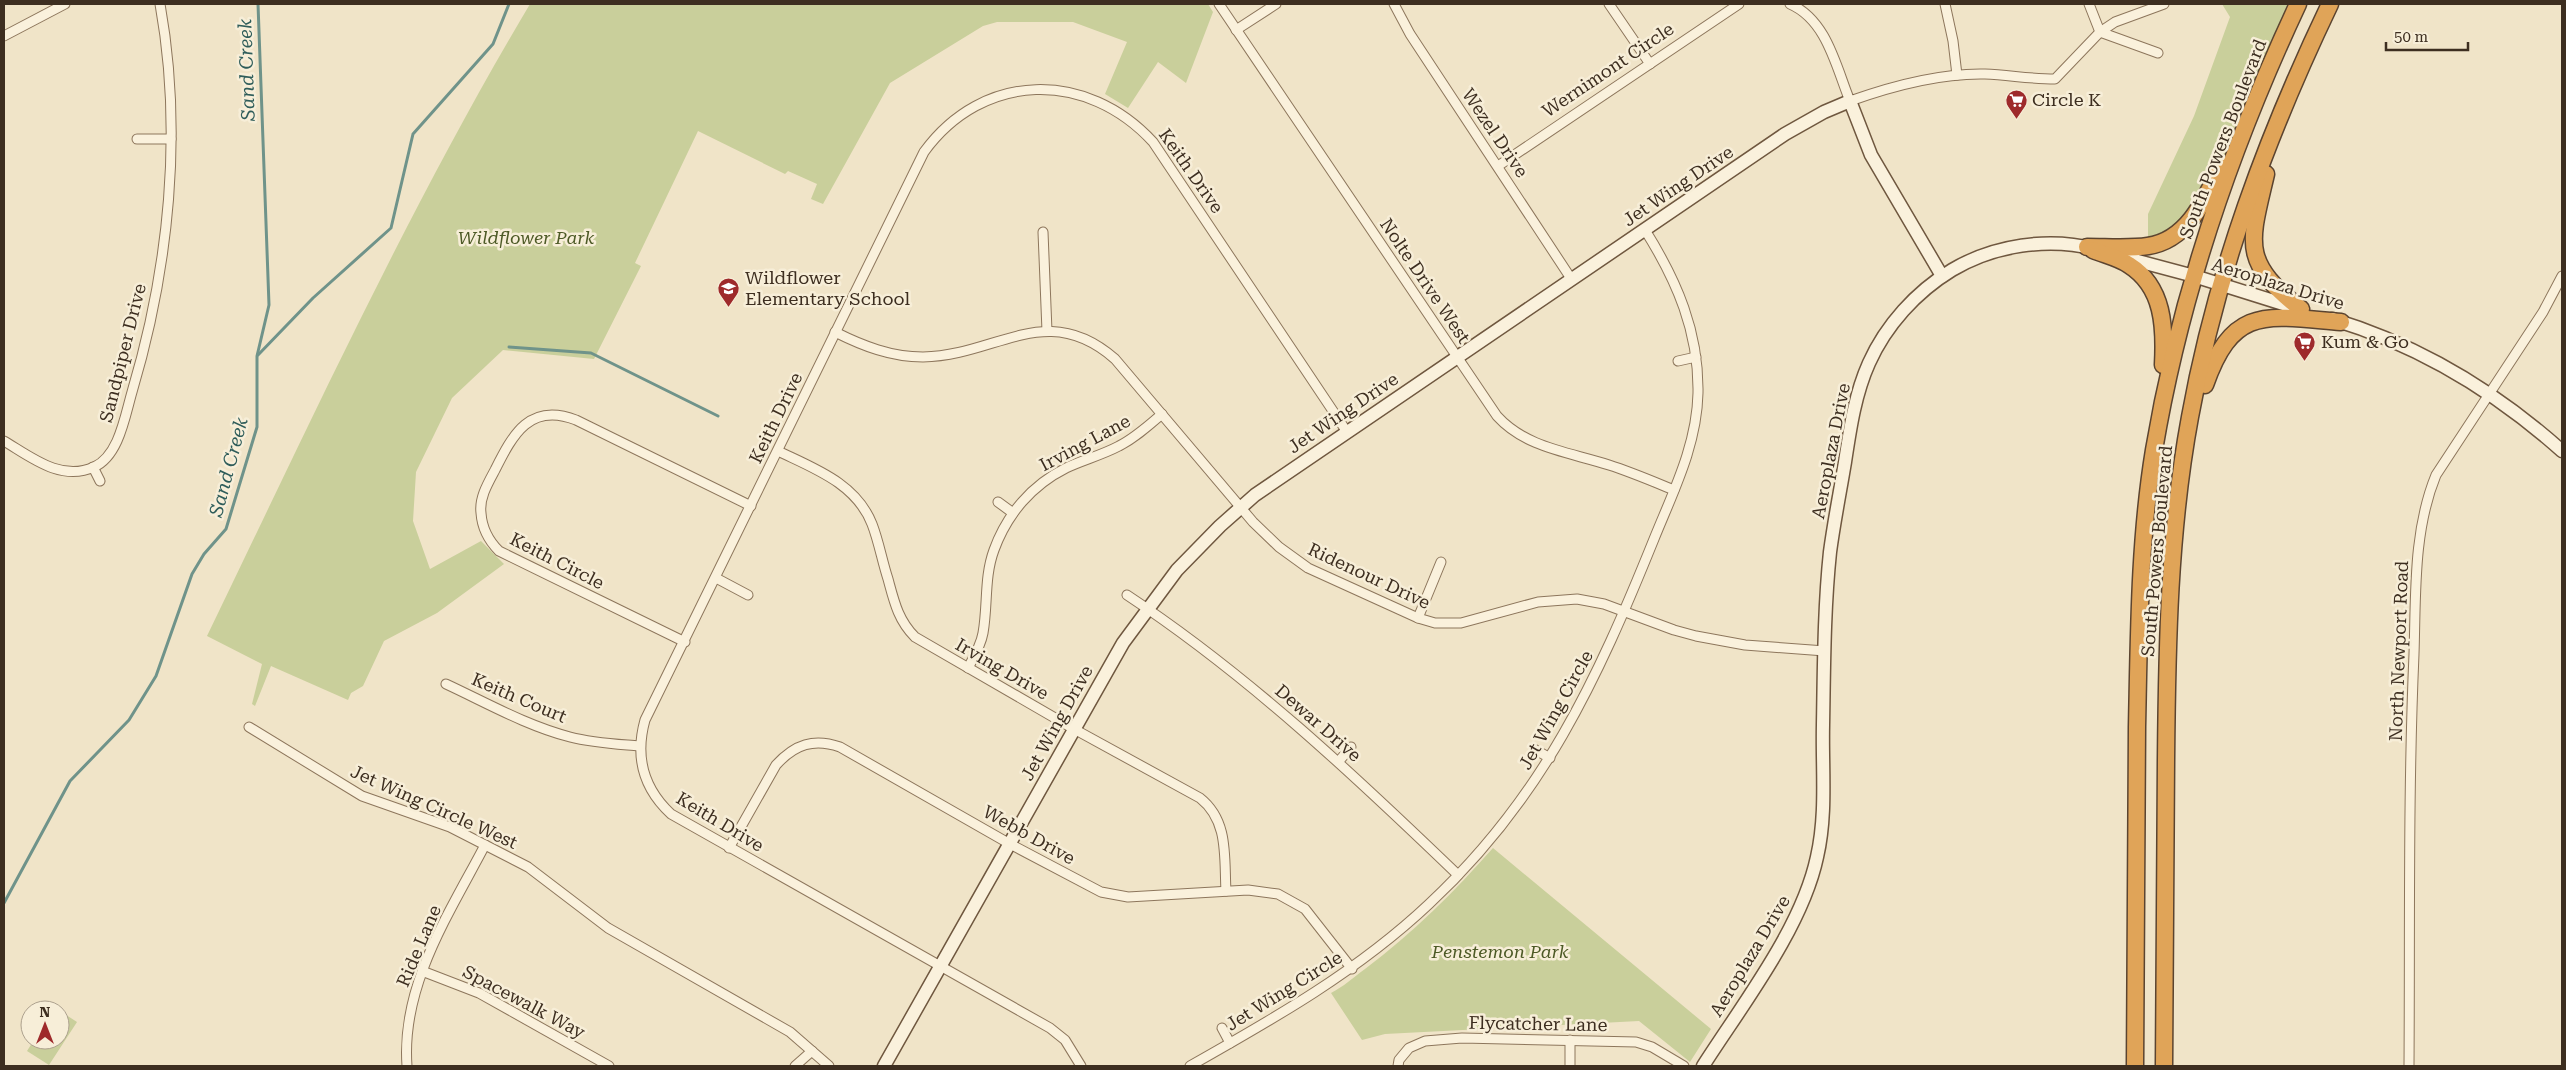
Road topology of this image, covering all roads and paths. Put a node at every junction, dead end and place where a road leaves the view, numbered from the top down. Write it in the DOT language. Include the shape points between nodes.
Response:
graph roads {
  1 [pos="65,4"];
  2 [pos="160,4"];
  3 [pos="1218,4"];
  4 [pos="1276,4"];
  5 [pos="1394,4"];
  6 [pos="1609,4"];
  7 [pos="1738,4"];
  8 [pos="1790,4"];
  9 [pos="1945,4"];
  10 [pos="2089,4"];
  11 [pos="2164,4"];
  12 [pos="2298,4"];
  13 [pos="2330,4"];
  14 [pos="1236,30"];
  15 [pos="2100,32"];
  16 [pos="4,36"];
  17 [pos="2158,53"];
  18 [pos="1650,64"];
  19 [pos="1957,75"];
  20 [pos="2294,79"];
  21 [pos="2262,84"];
  22 [pos="1850,101"];
  23 [pos="171,139"];
  24 [pos="137,140"];
  25 [pos="1498,166"];
  26 [pos="1645,230"];
  27 [pos="1043,232"];
  28 [pos="2087,247"];
  29 [pos="1942,276"];
  30 [pos="2194,276"];
  31 [pos="2562,276"];
  32 [pos="1572,280"];
  33 [pos="2220,285"];
  34 [pos="2300,309"];
  35 [pos="2341,322"];
  36 [pos="1047,331"];
  37 [pos="835,332"];
  38 [pos="1456,357"];
  39 [pos="1696,357"];
  40 [pos="1678,361"];
  41 [pos="2489,393"];
  42 [pos="1162,414"];
  43 [pos="1347,432"];
  44 [pos="4,442"];
  45 [pos="2154,449"];
  46 [pos="778,451"];
  47 [pos="2562,451"];
  48 [pos="2182,466"];
  49 [pos="93,467"];
  50 [pos="100,481"];
  51 [pos="1674,490"];
  52 [pos="998,502"];
  53 [pos="751,506"];
  54 [pos="1241,507"];
  55 [pos="1013,513"];
  56 [pos="1441,562"];
  57 [pos="716,578"];
  58 [pos="748,595"];
  59 [pos="1127,595"];
  60 [pos="1146,608"];
  61 [pos="1625,610"];
  62 [pos="1418,618"];
  63 [pos="685,642"];
  64 [pos="1826,651"];
  65 [pos="968,668"];
  66 [pos="446,684"];
  67 [pos="249,727"];
  68 [pos="1074,729"];
  69 [pos="639,746"];
  70 [pos="1350,747"];
  71 [pos="1534,749"];
  72 [pos="1550,758"];
  73 [pos="1339,761"];
  74 [pos="485,844"];
  75 [pos="1010,844"];
  76 [pos="729,848"];
  77 [pos="1458,875"];
  78 [pos="1226,891"];
  79 [pos="940,967"];
  80 [pos="1352,968"];
  81 [pos="422,971"];
  82 [pos="1222,1028"];
  83 [pos="1570,1040"];
  84 [pos="1230,1044"];
  85 [pos="812,1051"];
  86 [pos="407,1066"];
  87 [pos="609,1066"];
  88 [pos="795,1066"];
  89 [pos="829,1066"];
  90 [pos="884,1066"];
  91 [pos="1081,1066"];
  92 [pos="1190,1066"];
  93 [pos="1398,1066"];
  94 [pos="1570,1066"];
  95 [pos="1684,1066"];
  96 [pos="1703,1066"];
  97 [pos="2135,1066"];
  98 [pos="2164,1066"];
  99 [pos="2409,1066"];
  1 -- 16 [label="street"];
  2 -- 23 [label="street, Sandpiper Drive" via="168,70"];
  3 -- 14 [label="street, Nolte Drive West"];
  4 -- 14 [label="street"];
  5 -- 25 [label="street, Wezel Drive" via="1410,34"];
  6 -- 18 [label="street"];
  7 -- 18 [label="street, Wernimont Circle"];
  8 -- 22 [label="street" via="1806,14 1821,30"];
  9 -- 19 [label="street"];
  10 -- 15 [label="street"];
  11 -- 15 [label="street" via="2115,22"];
  12 -- 21 [label="highway, South Powers Boulevard"];
  13 -- 20 [label="highway, South Powers Boulevard"];
  14 -- 38 [label="street, Nolte Drive West"];
  15 -- 17 [label="street"];
  15 -- 19 [label="street, Jet Wing Drive" via="2055,79"];
  18 -- 25 [label="street, Wernimont Circle"];
  19 -- 22 [label="street, Jet Wing Drive" via="1894,87"];
  20 -- 33 [label="highway, South Powers Boulevard" via="2255,177"];
  20 -- 34 [label="highway" via="2271,152 2253,242 2259,266 2266,278"];
  21 -- 28 [label="highway" via="2208,192 2183,229 2172,238 2148,246"];
  21 -- 30 [label="highway, South Powers Boulevard" via="2227,175"];
  22 -- 26 [label="main road, Jet Wing Drive" via="1785,134"];
  22 -- 29 [label="main road" via="1871,155"];
  23 -- 24 [label="street"];
  23 -- 49 [label="street, Sandpiper Drive" via="164,241 150,330 123,424 110,451"];
  25 -- 32 [label="street, Wezel Drive"];
  26 -- 32 [label="main road, Jet Wing Drive"];
  26 -- 39 [label="street, Jet Wing Circle" via="1680,293 1690,322"];
  27 -- 36 [label="street"];
  28 -- 29 [label="main road, Aeroplaza Drive" via="2059,244 2008,248 1965,262"];
  28 -- 30 [label="main road, Aeroplaza Drive"];
  28 -- 45 [label="highway" via="2129,265 2152,287 2158,299 2164,342"];
  29 -- 64 [label="main road, Aeroplaza Drive" via="1905,308 1887,329 1861,385 1851,423 1832,534"];
  30 -- 33 [label="main road, Aeroplaza Drive"];
  30 -- 45 [label="highway, South Powers Boulevard" via="2175,346"];
  31 -- 41 [label="street, North Newport Road" via="2556,291"];
  32 -- 38 [label="main road, Jet Wing Drive"];
  33 -- 34 [label="main road, Aeroplaza Drive"];
  33 -- 48 [label="highway, South Powers Boulevard" via="2204,346"];
  34 -- 35 [label="main road, Aeroplaza Drive"];
  35 -- 41 [label="main road, Aeroplaza Drive" via="2413,351"];
  35 -- 48 [label="highway" via="2266,318 2254,321 2227,339 2213,363"];
  36 -- 37 [label="street, Ridenour Drive" via="924,357 884,352"];
  36 -- 42 [label="street, Ridenour Drive" via="1068,332 1102,348"];
  37 -- 43 [label="street, Keith Drive" via="924,152 944,128 976,106 1004,94 1035,89 1067,91 1114,108 1153,142"];
  37 -- 46 [label="street, Keith Drive"];
  38 -- 43 [label="main road, Jet Wing Drive"];
  38 -- 51 [label="street, Nolte Drive West" via="1496,416 1517,434"];
  39 -- 40 [label="street"];
  39 -- 51 [label="street, Jet Wing Circle" via="1697,415"];
  41 -- 47 [label="main road, Aeroplaza Drive"];
  41 -- 99 [label="street, North Newport Road" via="2436,475 2426,500 2420,532 2411,710"];
  42 -- 54 [label="street, Ridenour Drive"];
  42 -- 55 [label="street, Irving Lane" via="1120,446 1054,475 1033,490"];
  43 -- 54 [label="main road, Jet Wing Drive" via="1279,477"];
  44 -- 49 [label="street" via="58,471 78,472"];
  45 -- 97 [label="highway, South Powers Boulevard" via="2138,644"];
  46 -- 53 [label="street, Keith Drive"];
  46 -- 65 [label="street, Irving Drive" via="832,478 852,494 872,523 896,610 907,629 924,643"];
  48 -- 98 [label="highway, South Powers Boulevard" via="2168,627"];
  49 -- 50 [label="street"];
  51 -- 61 [label="street, Jet Wing Circle"];
  52 -- 55 [label="street"];
  53 -- 57 [label="street, Keith Drive"];
  53 -- 63 [label="street, Keith Circle" via="576,420 553,414 539,416 519,428 511,437 486,488 480,512 486,534 499,551"];
  54 -- 60 [label="main road, Jet Wing Drive" via="1177,570"];
  54 -- 62 [label="street, Ridenour Drive" via="1265,536 1308,568"];
  55 -- 65 [label="street, Irving Lane" via="991,561 983,635"];
  56 -- 62 [label="street"];
  57 -- 58 [label="street"];
  57 -- 63 [label="street, Keith Drive"];
  59 -- 60 [label="street, Dewar Drive"];
  60 -- 68 [label="main road, Jet Wing Drive"];
  60 -- 73 [label="street, Dewar Drive" via="1274,705"];
  61 -- 62 [label="street, Ridenour Drive" via="1590,600 1565,598 1461,623 1435,623"];
  61 -- 64 [label="street, Ridenour Drive" via="1704,638 1745,645"];
  61 -- 72 [label="street, Jet Wing Circle" via="1589,688"];
  63 -- 69 [label="street, Keith Drive" via="645,720"];
  64 -- 96 [label="main road, Aeroplaza Drive" via="1823,816 1813,876 1785,937"];
  65 -- 68 [label="street, Irving Drive"];
  66 -- 69 [label="street, Keith Court" via="556,733 582,740"];
  67 -- 74 [label="street, Jet Wing Circle West" via="362,796 431,819"];
  68 -- 75 [label="main road, Jet Wing Drive"];
  68 -- 78 [label="street, Irving Drive" via="1211,806 1221,825"];
  69 -- 76 [label="street, Keith Drive" via="648,786 662,806"];
  70 -- 73 [label="street"];
  71 -- 72 [label="street"];
  72 -- 77 [label="street, Jet Wing Circle" via="1509,816"];
  73 -- 77 [label="street, Dewar Drive"];
  74 -- 81 [label="street, Ride Lane"];
  74 -- 85 [label="street, Jet Wing Circle West" via="528,867 608,928 790,1032"];
  75 -- 76 [label="street, Webb Drive" via="840,747 816,742 794,748 776,765"];
  75 -- 78 [label="street, Webb Drive" via="1087,886 1114,895 1145,897"];
  75 -- 79 [label="main road, Jet Wing Drive"];
  76 -- 79 [label="street, Keith Drive"];
  77 -- 80 [label="street, Jet Wing Circle" via="1403,928"];
  78 -- 80 [label="street, Webb Drive" via="1264,890 1299,905 1316,921"];
  79 -- 90 [label="main road, Jet Wing Drive"];
  79 -- 91 [label="street, Keith Drive" via="1059,1034"];
  80 -- 84 [label="street, Jet Wing Circle"];
  81 -- 86 [label="street, Ride Lane" via="411,1006"];
  81 -- 87 [label="street, Spacewalk Way" via="479,993"];
  82 -- 84 [label="street"];
  83 -- 93 [label="street, Flycatcher Lane" via="1462,1038 1425,1041 1409,1048"];
  83 -- 94 [label="street"];
  83 -- 95 [label="street, Flycatcher Lane" via="1636,1042 1652,1047"];
  84 -- 92 [label="street, Jet Wing Circle"];
  85 -- 88 [label="street"];
  85 -- 89 [label="street, Jet Wing Circle West"];
}
